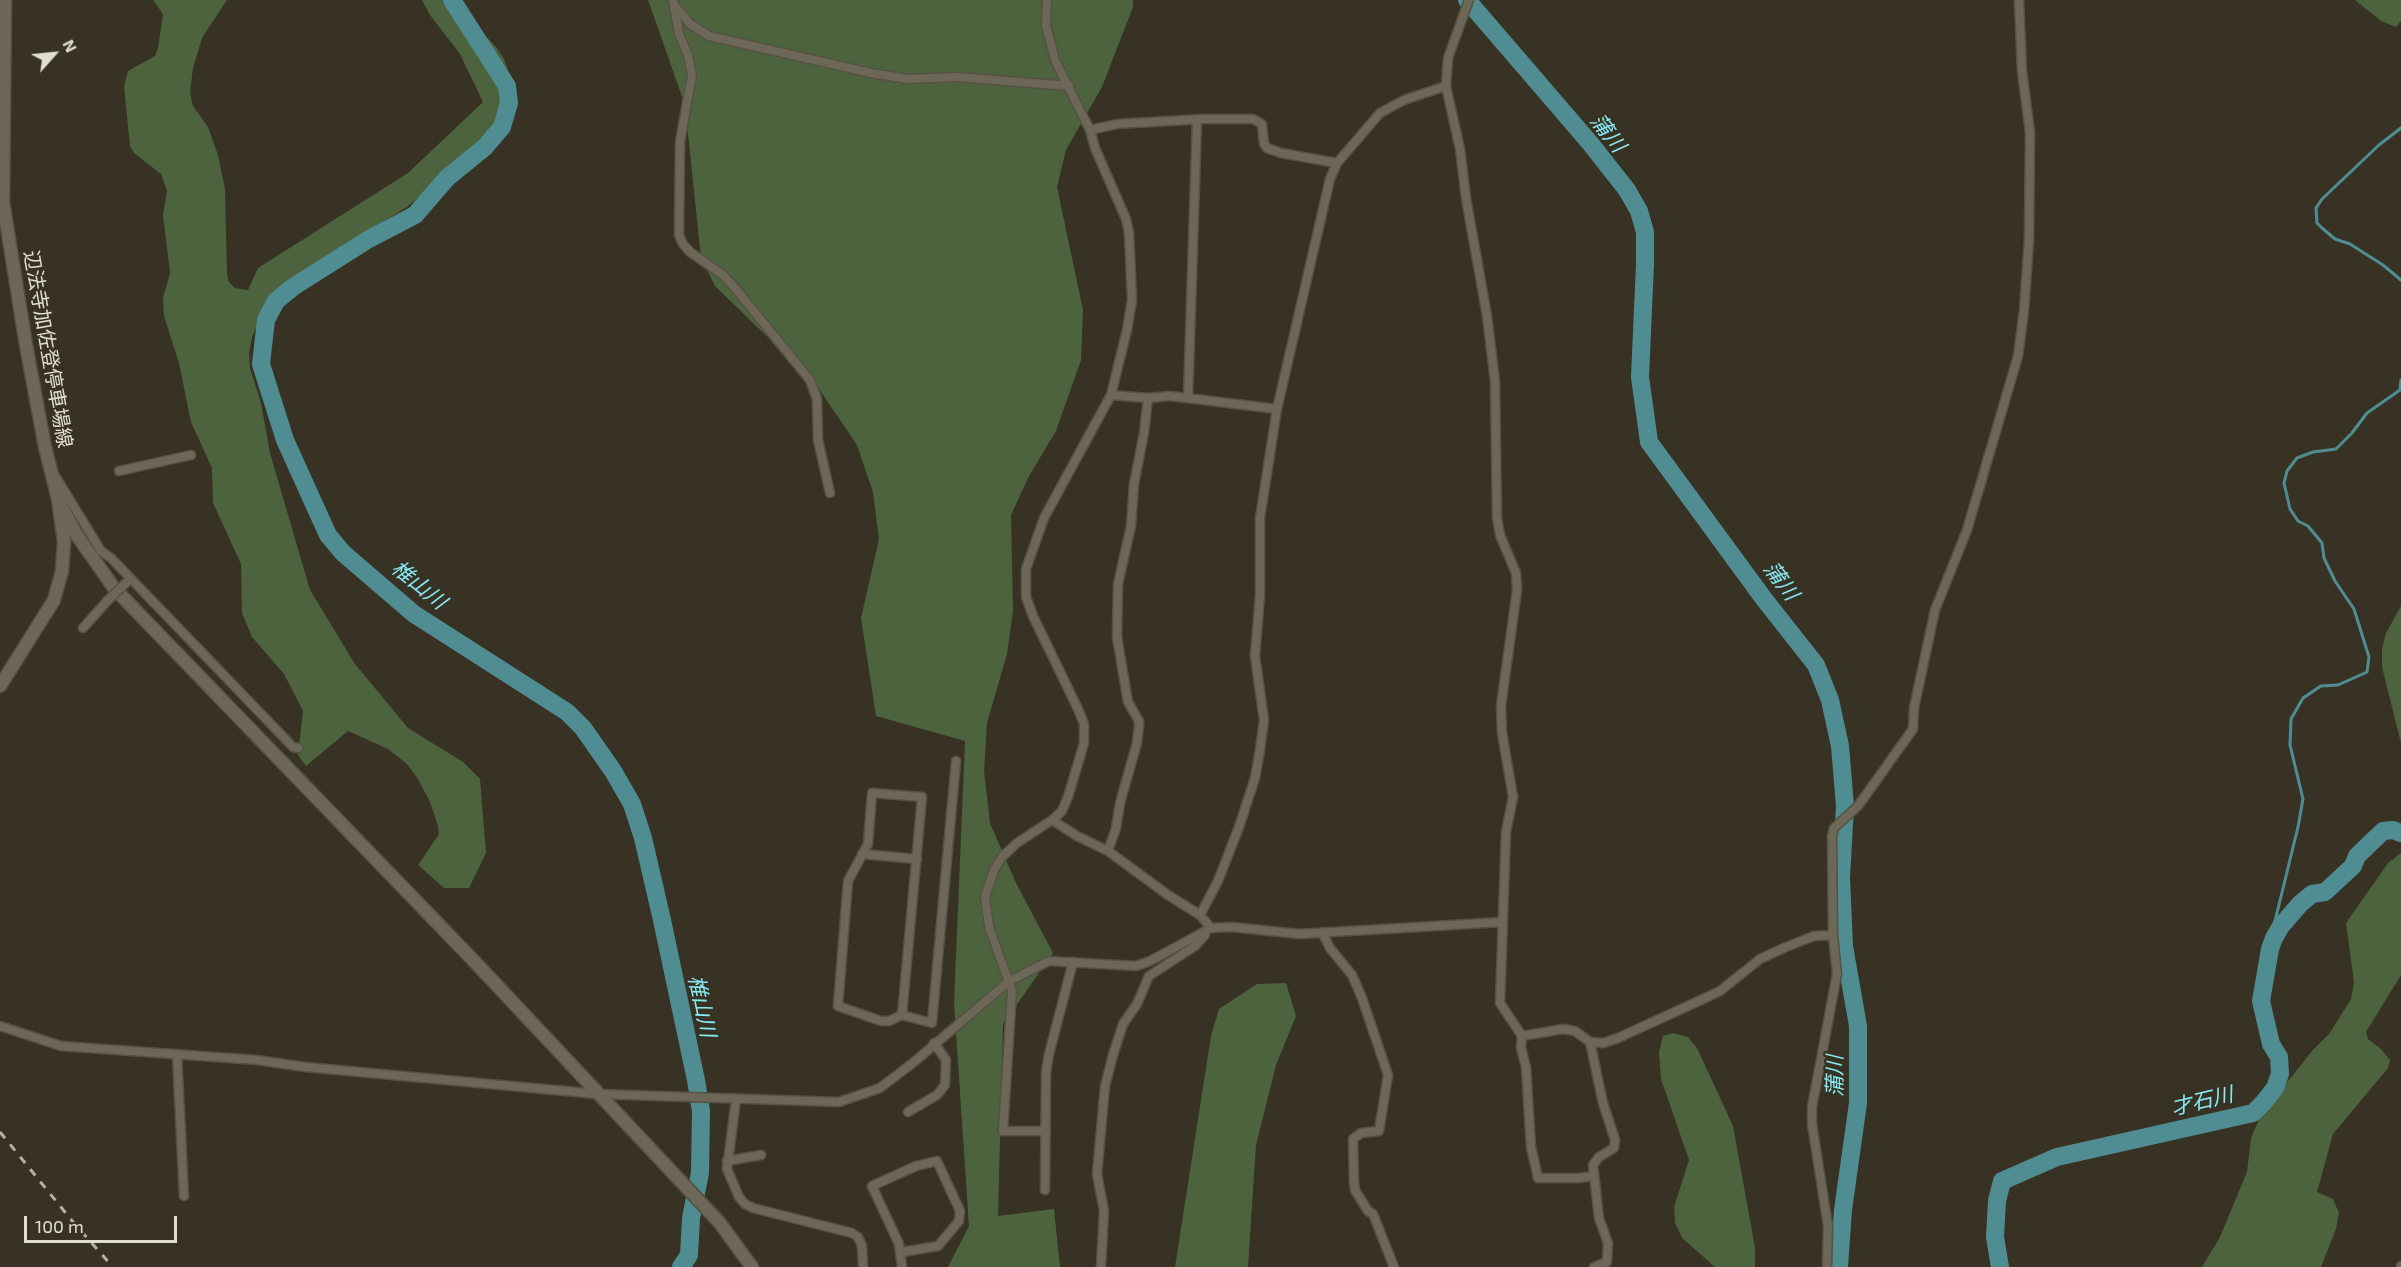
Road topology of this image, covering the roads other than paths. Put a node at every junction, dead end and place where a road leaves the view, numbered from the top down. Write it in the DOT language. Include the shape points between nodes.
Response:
graph roads {
  1 [pos="5,0"];
  2 [pos="1047,0"];
  3 [pos="1469,0"];
  4 [pos="2019,0"];
  5 [pos="674,2"];
  6 [pos="1069,86"];
  7 [pos="1446,86"];
  8 [pos="1197,120"];
  9 [pos="1090,130"];
  10 [pos="1337,163"];
  11 [pos="1111,395"];
  12 [pos="1148,398"];
  13 [pos="1188,398"];
  14 [pos="1277,409"];
  15 [pos="191,455"];
  16 [pos="118,471"];
  17 [pos="51,472"];
  18 [pos="830,493"];
  19 [pos="58,499"];
  20 [pos="128,580"];
  21 [pos="83,628"];
  22 [pos="0,686"];
  23 [pos="298,748"];
  24 [pos="956,762"];
  25 [pos="1052,820"];
  26 [pos="1108,851"];
  27 [pos="862,854"];
  28 [pos="916,859"];
  29 [pos="1200,915"];
  30 [pos="1503,922"];
  31 [pos="1211,928"];
  32 [pos="1322,932"];
  33 [pos="1833,935"];
  34 [pos="1073,962"];
  35 [pos="1008,982"];
  36 [pos="902,1015"];
  37 [pos="932,1023"];
  38 [pos="0,1026"];
  39 [pos="943,1036"];
  40 [pos="1522,1036"];
  41 [pos="1590,1042"];
  42 [pos="934,1043"];
  43 [pos="177,1055"];
  44 [pos="598,1094"];
  45 [pos="732,1099"];
  46 [pos="908,1112"];
  47 [pos="1046,1131"];
  48 [pos="761,1155"];
  49 [pos="728,1161"];
  50 [pos="1594,1176"];
  51 [pos="1045,1190"];
  52 [pos="184,1196"];
  53 [pos="902,1252"];
  54 [pos="752,1267"];
  55 [pos="863,1267"];
  56 [pos="902,1267"];
  57 [pos="1101,1267"];
  58 [pos="1394,1267"];
  59 [pos="1594,1267"];
  60 [pos="1827,1267"];
  1 -- 17 [label="street, 辺法寺加佐登停車場線" via="3,202"];
  2 -- 6 [label="street" via="1046,26 1052,51"];
  3 -- 7 [label="street" via="1448,58"];
  4 -- 33 [label="street" via="2030,144 2029,240 2018,356 1967,530 1935,610 1913,729 1858,806 1834,828"];
  5 -- 6 [label="street" via="690,24 709,36 870,73 908,79 957,78"];
  5 -- 18 [label="street" via="692,75 680,142 679,235 690,252 735,288 810,380"];
  6 -- 9 [label="street"];
  7 -- 10 [label="street" via="1380,113"];
  7 -- 30 [label="street" via="1495,381 1497,518 1518,590 1501,706 1513,797 1506,832"];
  8 -- 9 [label="street" via="1117,124"];
  8 -- 10 [label="street" via="1258,120 1267,148"];
  8 -- 13 [label="street"];
  9 -- 11 [label="street" via="1129,233 1132,300"];
  10 -- 14 [label="street" via="1330,179"];
  11 -- 12 [label="street"];
  11 -- 25 [label="street" via="1044,518 1026,569 1026,597 1033,616 1084,724 1084,743 1068,797 1062,811"];
  12 -- 13 [label="street"];
  12 -- 26 [label="street" via="1131,526 1118,584 1119,647 1128,702 1139,726"];
  13 -- 14 [label="street"];
  14 -- 29 [label="street" via="1260,518 1255,656 1264,720 1260,750 1239,827 1218,882"];
  15 -- 16 [label="street"];
  17 -- 19 [label="street, 辺法寺加佐登停車場線"];
  17 -- 20 [label="street" via="97,545"];
  19 -- 22 [label="street, 辺法寺加佐登停車場線" via="64,542 59,587"];
  19 -- 44 [label="street" via="76,534 114,588"];
  20 -- 21 [label="street, bridge"];
  20 -- 23 [label="street"];
  24 -- 37 [label="street"];
  25 -- 26 [label="street"];
  25 -- 35 [label="street" via="1002,857 988,885 989,927"];
  26 -- 29 [label="street"];
  27 -- 28 [label="street"];
  27 -- 28 [label="street" via="868,844 872,793 922,797"];
  27 -- 36 [label="street" via="848,881 838,1006 881,1021"];
  28 -- 36 [label="street"];
  29 -- 31 [label="street"];
  30 -- 32 [label="street"];
  30 -- 40 [label="street" via="1500,1003"];
  31 -- 32 [label="street"];
  31 -- 34 [label="street" via="1136,966"];
  31 -- 57 [label="street" via="1195,945 1149,976 1113,1055 1104,1094 1097,1174 1104,1210"];
  32 -- 58 [label="street" via="1352,975 1388,1075 1379,1131 1361,1133 1353,1139 1354,1182 1355,1190 1373,1214"];
  33 -- 41 [label="street" via="1814,936 1786,947 1760,959 1720,991 1618,1038"];
  33 -- 60 [label="street" via="1836,985 1812,1107 1828,1226"];
  34 -- 35 [label="street" via="1049,961"];
  34 -- 47 [label="street" via="1046,1072"];
  35 -- 39 [label="street"];
  35 -- 47 [label="street" via="1012,991 1003,1131"];
  36 -- 37 [label="street"];
  37 -- 39 [label="street"];
  38 -- 43 [label="street" via="61,1046"];
  39 -- 42 [label="street"];
  40 -- 41 [label="street" via="1563,1029 1575,1031"];
  40 -- 50 [label="street" via="1531,1147 1538,1178"];
  41 -- 50 [label="street" via="1615,1140 1614,1148 1593,1165"];
  42 -- 45 [label="street" via="880,1088 852,1099"];
  42 -- 46 [label="street" via="946,1060 945,1084 937,1095"];
  43 -- 44 [label="street"];
  43 -- 52 [label="street"];
  44 -- 45 [label="street"];
  44 -- 54 [label="street" via="719,1222"];
  45 -- 49 [label="street"];
  47 -- 51 [label="street"];
  48 -- 49 [label="street"];
  49 -- 55 [label="street" via="726,1169 745,1204 852,1233 862,1246"];
  50 -- 59 [label="street" via="1608,1252 1607,1262"];
  53 -- 53 [label="street" via="872,1186 937,1161 960,1211 959,1221 938,1246"];
  53 -- 56 [label="street"];
}
